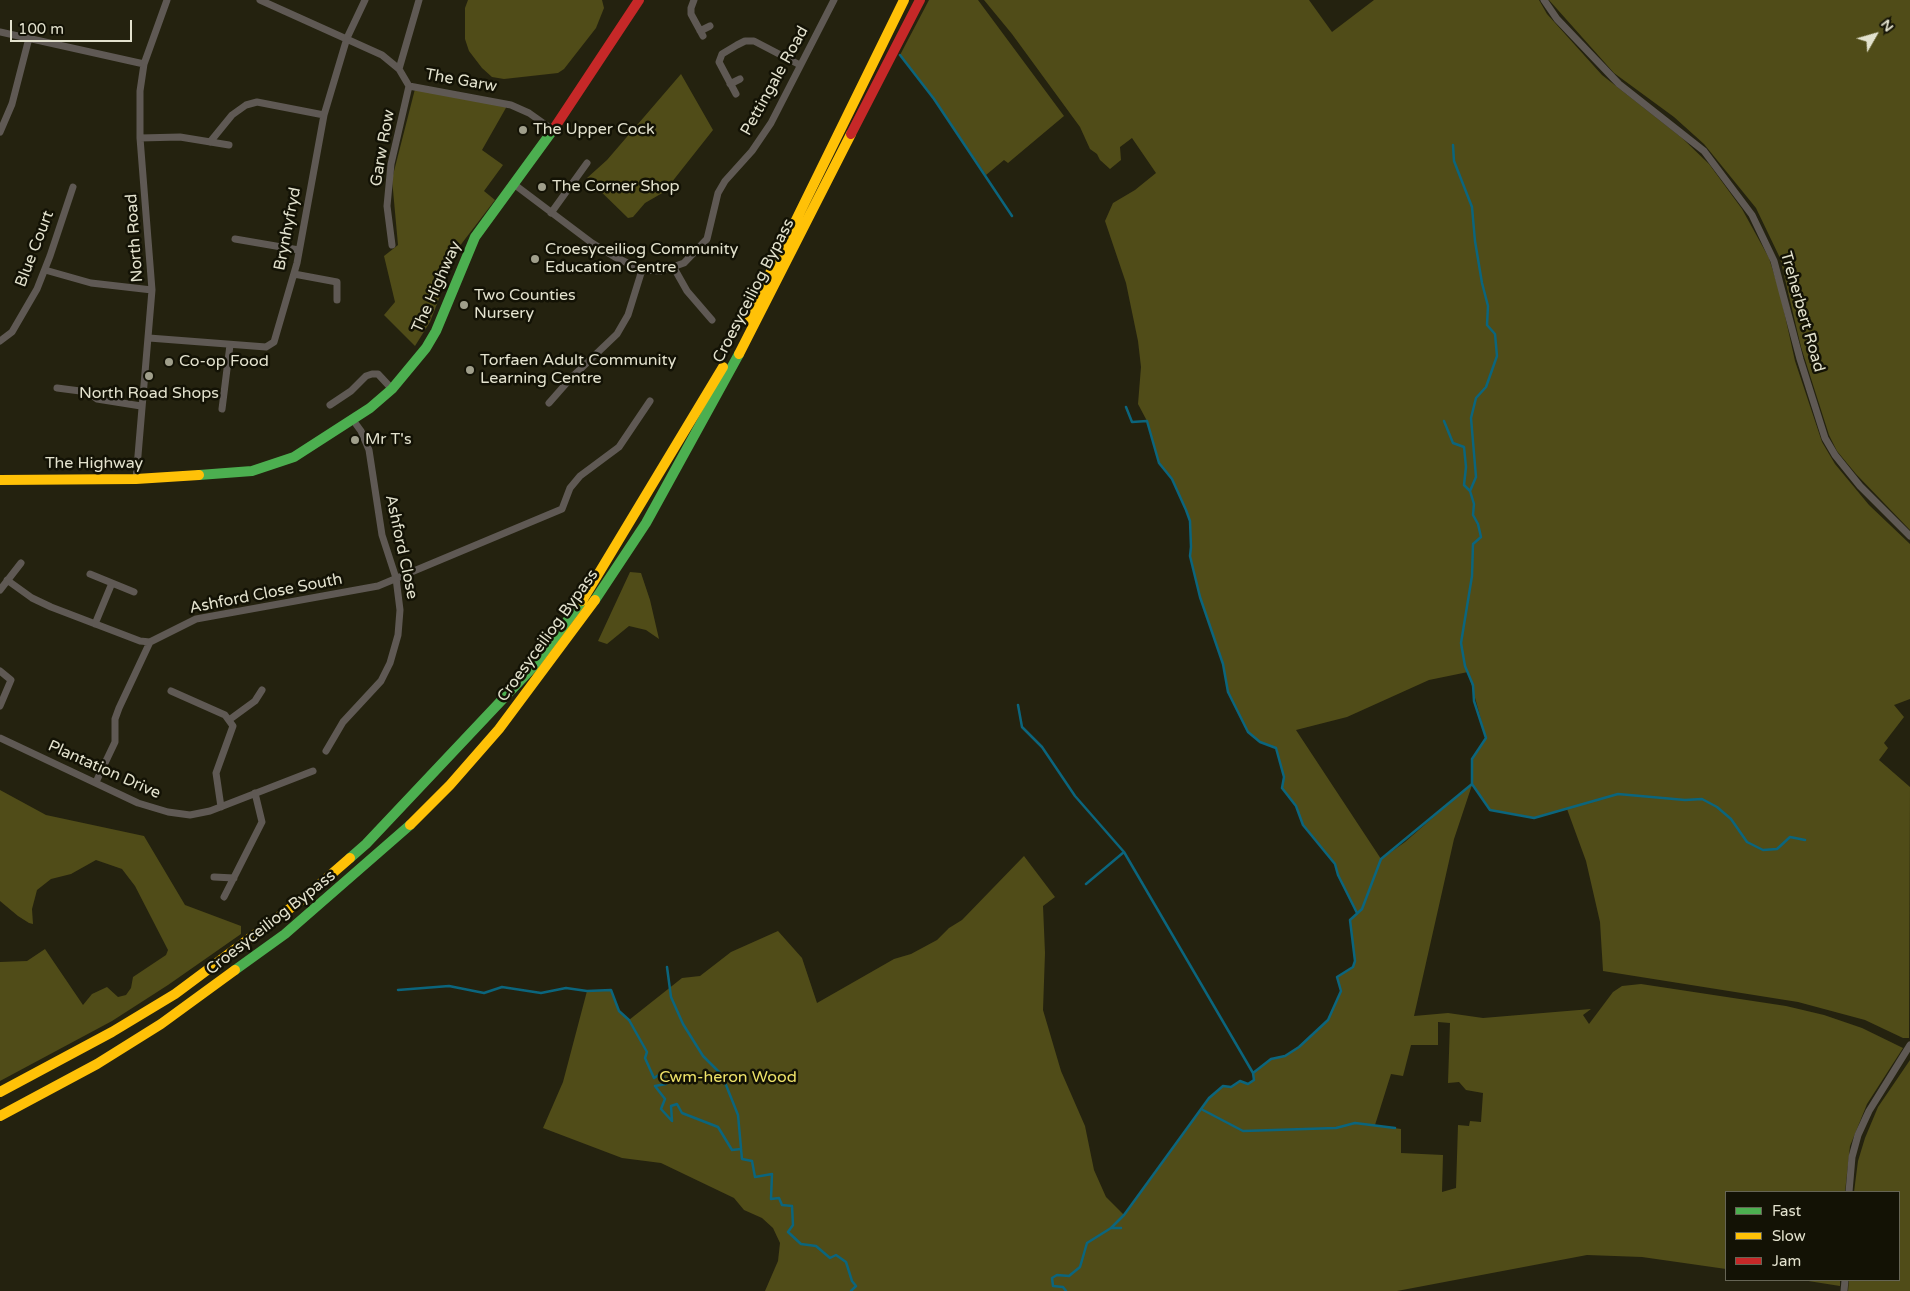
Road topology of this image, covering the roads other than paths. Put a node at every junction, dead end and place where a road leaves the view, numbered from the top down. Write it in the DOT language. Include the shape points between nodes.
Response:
graph roads {
  1 [pos="167,0"];
  2 [pos="260,0"];
  3 [pos="366,0"];
  4 [pos="419,0"];
  5 [pos="639,0"];
  6 [pos="694,0"];
  7 [pos="834,0"];
  8 [pos="904,0"];
  9 [pos="920,0"];
  10 [pos="1544,0"];
  11 [pos="710,26"];
  12 [pos="0,32"];
  13 [pos="29,38"];
  14 [pos="347,38"];
  15 [pos="144,64"];
  16 [pos="800,65"];
  17 [pos="399,69"];
  18 [pos="740,79"];
  19 [pos="730,84"];
  20 [pos="409,86"];
  21 [pos="736,94"];
  22 [pos="324,115"];
  23 [pos="553,130"];
  24 [pos="0,132"];
  25 [pos="140,138"];
  26 [pos="210,142"];
  27 [pos="230,146"];
  28 [pos="587,163"];
  29 [pos="515,185"];
  30 [pos="73,187"];
  31 [pos="551,213"];
  32 [pos="235,239"];
  33 [pos="392,245"];
  34 [pos="299,250"];
  35 [pos="674,268"];
  36 [pos="45,270"];
  37 [pos="642,270"];
  38 [pos="294,274"];
  39 [pos="152,290"];
  40 [pos="337,300"];
  41 [pos="712,320"];
  42 [pos="149,338"];
  43 [pos="0,341"];
  44 [pos="230,345"];
  45 [pos="57,388"];
  46 [pos="392,389"];
  47 [pos="650,401"];
  48 [pos="549,403"];
  49 [pos="330,405"];
  50 [pos="140,406"];
  51 [pos="222,409"];
  52 [pos="353,420"];
  53 [pos="136,479"];
  54 [pos="0,480"];
  55 [pos="1910,536"];
  56 [pos="21,563"];
  57 [pos="90,574"];
  58 [pos="396,578"];
  59 [pos="7,580"];
  60 [pos="112,582"];
  61 [pos="0,590"];
  62 [pos="134,592"];
  63 [pos="95,624"];
  64 [pos="150,642"];
  65 [pos="0,671"];
  66 [pos="262,690"];
  67 [pos="171,691"];
  68 [pos="0,706"];
  69 [pos="229,720"];
  70 [pos="0,738"];
  71 [pos="326,752"];
  72 [pos="313,771"];
  73 [pos="96,782"];
  74 [pos="255,793"];
  75 [pos="221,807"];
  76 [pos="214,877"];
  77 [pos="234,878"];
  78 [pos="224,898"];
  79 [pos="1910,1045"];
  80 [pos="0,1092"];
  81 [pos="0,1116"];
  82 [pos="1849,1191"];
  1 -- 15 [label="street, North Road"];
  2 -- 14 [label="street, The Garw"];
  3 -- 14 [label="street, Brynhyfryd"];
  4 -- 17 [label="street"];
  5 -- 23 [label="main road, The Highway"];
  6 -- 11 [label="street" via="691,14 702,33"];
  7 -- 16 [label="street, Pettingale Road"];
  8 -- 80 [label="main road, Croesyceiliog Bypass" via="731,352 584,599 533,667 366,844 304,898 175,994"];
  9 -- 81 [label="main road, Croesyceiliog Bypass" via="737,358 646,523 590,608 499,729 398,837 285,934 161,1024 98,1064"];
  10 -- 55 [label="street, Treherbert Road" via="1619,84 1704,151 1752,215 1774,261 1800,359 1826,438 1860,486"];
  12 -- 13 [label="street"];
  13 -- 15 [label="street"];
  13 -- 24 [label="street" via="12,104"];
  14 -- 17 [label="street, The Garw" via="382,55"];
  14 -- 22 [label="street, Brynhyfryd"];
  15 -- 25 [label="street, North Road" via="140,91"];
  16 -- 19 [label="street" via="754,41 745,41 722,54 720,60"];
  16 -- 35 [label="street, Pettingale Road" via="771,123 718,193 707,239 690,258"];
  17 -- 20 [label="street, The Garw"];
  18 -- 19 [label="street"];
  19 -- 21 [label="street"];
  20 -- 23 [label="street, The Garw" via="511,105"];
  20 -- 33 [label="street, Garw Row" via="391,164 387,206"];
  22 -- 26 [label="street" via="257,102 232,115"];
  22 -- 34 [label="street, Brynhyfryd"];
  23 -- 29 [label="main road, The Highway"];
  25 -- 26 [label="street" via="171,136"];
  25 -- 39 [label="street, North Road"];
  26 -- 27 [label="street"];
  28 -- 31 [label="street"];
  29 -- 31 [label="street"];
  29 -- 46 [label="main road, The Highway" via="476,238 426,348"];
  30 -- 36 [label="street, Blue Court"];
  31 -- 37 [label="street" via="615,257"];
  32 -- 34 [label="street"];
  34 -- 38 [label="street, Brynhyfryd"];
  35 -- 37 [label="street"];
  35 -- 41 [label="street" via="687,291"];
  36 -- 39 [label="street" via="91,283"];
  36 -- 43 [label="street, Blue Court" via="12,332"];
  37 -- 48 [label="street" via="628,315 618,334"];
  38 -- 40 [label="street" via="337,282"];
  38 -- 44 [label="street, Brynhyfryd" via="274,342 266,347"];
  39 -- 42 [label="street, North Road"];
  42 -- 44 [label="street, Brynhyfryd"];
  42 -- 50 [label="street, North Road"];
  44 -- 51 [label="street"];
  45 -- 50 [label="street" via="88,392 97,399"];
  46 -- 49 [label="street" via="378,374 372,374"];
  46 -- 52 [label="main road, The Highway"];
  47 -- 58 [label="street, Ashford Close South" via="619,447 580,476 567,494 562,509"];
  50 -- 53 [label="street, North Road"];
  52 -- 53 [label="main road, The Highway" via="294,457 275,465 225,474"];
  52 -- 58 [label="street, Ashford Close" via="369,450 382,534"];
  53 -- 54 [label="main road, The Highway"];
  56 -- 59 [label="street"];
  57 -- 60 [label="street"];
  58 -- 64 [label="street, Ashford Close South" via="365,589 196,619"];
  58 -- 71 [label="street, Ashford Close" via="400,610 398,635 390,663 381,681 343,722"];
  59 -- 61 [label="street"];
  59 -- 63 [label="street" via="32,598"];
  60 -- 62 [label="street"];
  60 -- 63 [label="street"];
  63 -- 64 [label="street"];
  64 -- 73 [label="street" via="118,708 115,742"];
  65 -- 68 [label="street" via="11,680"];
  66 -- 69 [label="street" via="255,701"];
  67 -- 69 [label="street" via="225,715"];
  69 -- 75 [label="street" via="233,726 216,773"];
  70 -- 73 [label="street, Plantation Drive"];
  72 -- 74 [label="street, Plantation Drive"];
  73 -- 75 [label="street, Plantation Drive" via="168,812 190,816"];
  74 -- 75 [label="street, Plantation Drive"];
  74 -- 77 [label="street" via="262,822"];
  76 -- 77 [label="street"];
  77 -- 78 [label="street"];
  79 -- 82 [label="street" via="1858,1135"];
}
